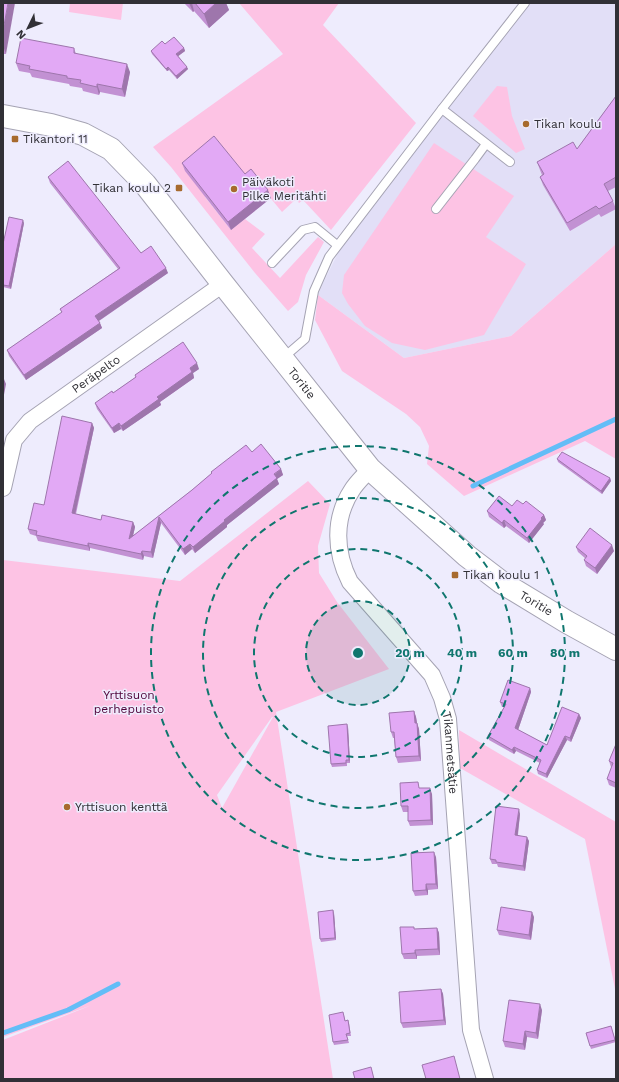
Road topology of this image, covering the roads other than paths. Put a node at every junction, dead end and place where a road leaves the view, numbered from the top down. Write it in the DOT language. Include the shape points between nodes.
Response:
graph roads {
  1 [pos="526,3"];
  2 [pos="442,109"];
  3 [pos="3,116"];
  4 [pos="486,144"];
  5 [pos="510,162"];
  6 [pos="436,209"];
  7 [pos="337,245"];
  8 [pos="272,263"];
  9 [pos="223,284"];
  10 [pos="283,359"];
  11 [pos="370,469"];
  12 [pos="3,488"];
  13 [pos="616,649"];
  14 [pos="485,1079"];
  1 -- 2 [label="lane"];
  2 -- 4 [label="lane"];
  2 -- 7 [label="lane"];
  3 -- 9 [label="street, Toritie" via="83,134 111,149 145,184"];
  4 -- 5 [label="lane"];
  4 -- 6 [label="lane"];
  7 -- 8 [label="lane" via="315,227 304,230"];
  7 -- 10 [label="lane" via="314,291 305,339"];
  9 -- 10 [label="street, Toritie"];
  9 -- 12 [label="street, Peräpelto" via="30,421 14,440"];
  10 -- 11 [label="street, Toritie"];
  11 -- 13 [label="street, Toritie" via="467,556 501,582"];
  11 -- 14 [label="street, Tikanmetsätie" via="351,491 341,511 339,553 350,582 432,675 448,719 471,1030"];
}
